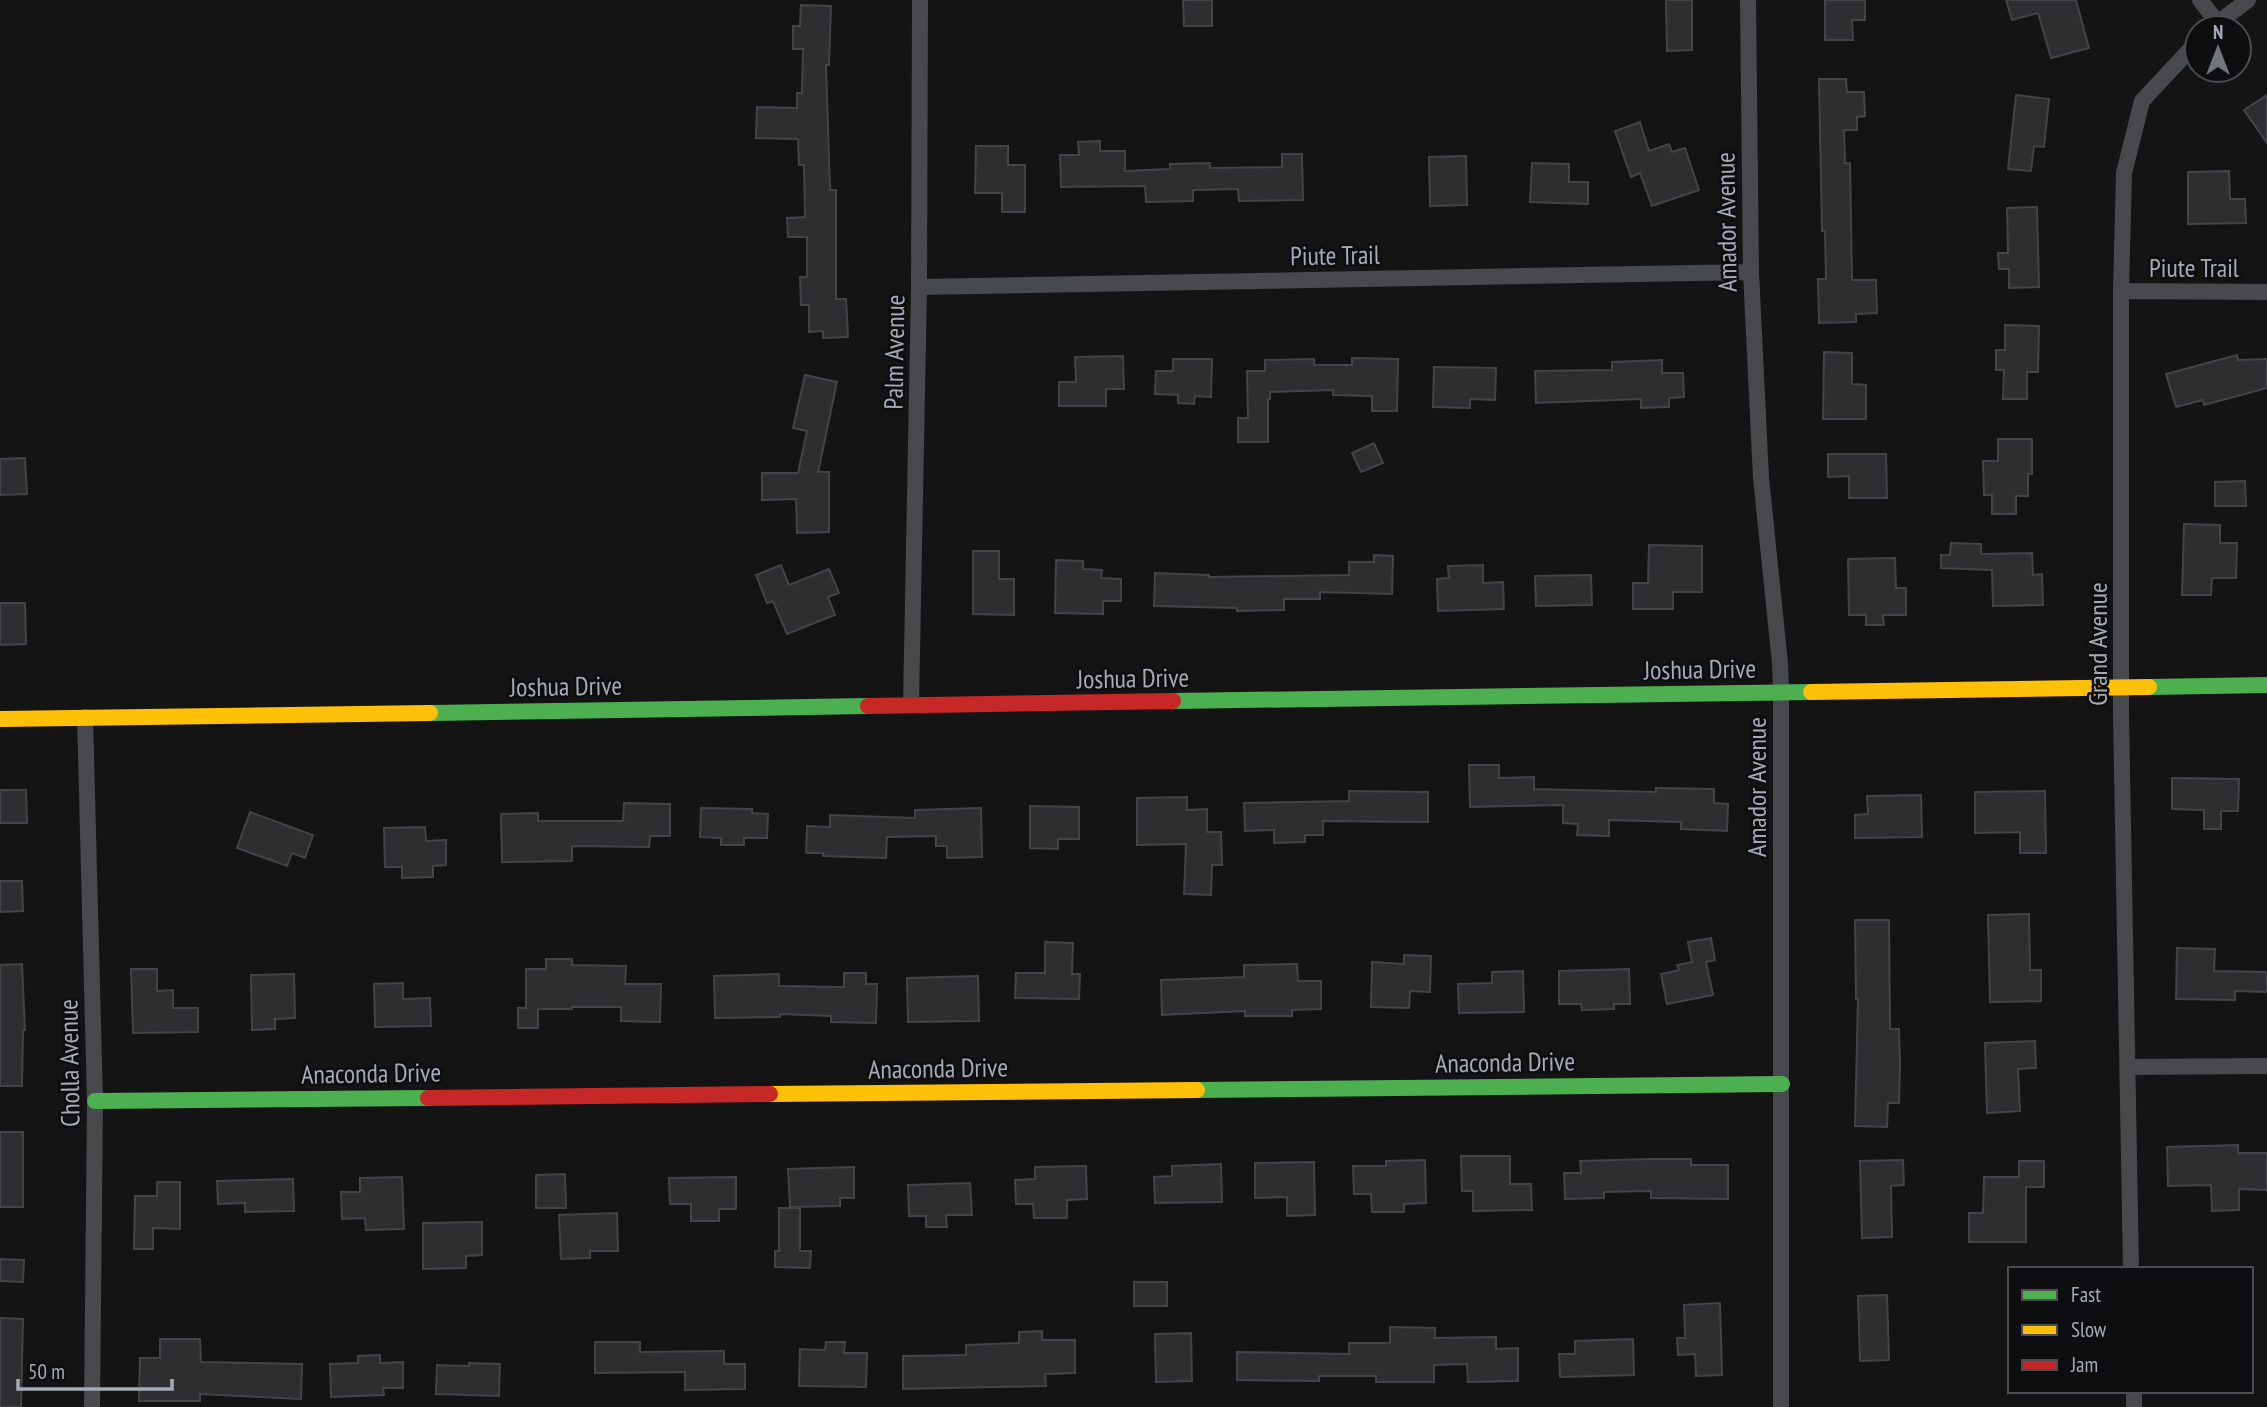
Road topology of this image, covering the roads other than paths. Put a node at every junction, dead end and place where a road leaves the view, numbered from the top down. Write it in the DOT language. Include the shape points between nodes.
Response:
graph roads {
  1 [pos="920,0"];
  2 [pos="1748,0"];
  3 [pos="2248,0"];
  4 [pos="2229,14"];
  5 [pos="2183,58"];
  6 [pos="1751,272"];
  7 [pos="919,287"];
  8 [pos="2121,291"];
  9 [pos="2267,292"];
  10 [pos="2267,685"];
  11 [pos="2121,687"];
  12 [pos="1781,692"];
  13 [pos="911,705"];
  14 [pos="85,718"];
  15 [pos="0,719"];
  16 [pos="2267,1066"];
  17 [pos="2127,1067"];
  18 [pos="1782,1084"];
  19 [pos="95,1101"];
  20 [pos="2131,1267"];
  21 [pos="92,1407"];
  22 [pos="1781,1407"];
  1 -- 7 [label="street, Palm Avenue"];
  2 -- 6 [label="street, Amador Avenue"];
  3 -- 4 [label="street"];
  5 -- 8 [label="street, Grand Avenue" via="2142,101 2124,173"];
  6 -- 7 [label="street, Piute Trail"];
  6 -- 12 [label="street, Amador Avenue" via="1761,478"];
  7 -- 13 [label="street, Palm Avenue"];
  8 -- 9 [label="street, Piute Trail"];
  8 -- 11 [label="street, Grand Avenue"];
  10 -- 11 [label="street, Joshua Drive"];
  11 -- 12 [label="street, Joshua Drive"];
  11 -- 17 [label="street, Grand Avenue"];
  12 -- 13 [label="street, Joshua Drive"];
  12 -- 18 [label="street, Amador Avenue"];
  13 -- 14 [label="street, Joshua Drive"];
  14 -- 15 [label="street, Joshua Drive"];
  14 -- 19 [label="street, Cholla Avenue"];
  16 -- 17 [label="street"];
  17 -- 20 [label="street, Grand Avenue"];
  18 -- 19 [label="street, Anaconda Drive"];
  18 -- 22 [label="street, Amador Avenue"];
  19 -- 21 [label="street, Cholla Avenue"];
}
